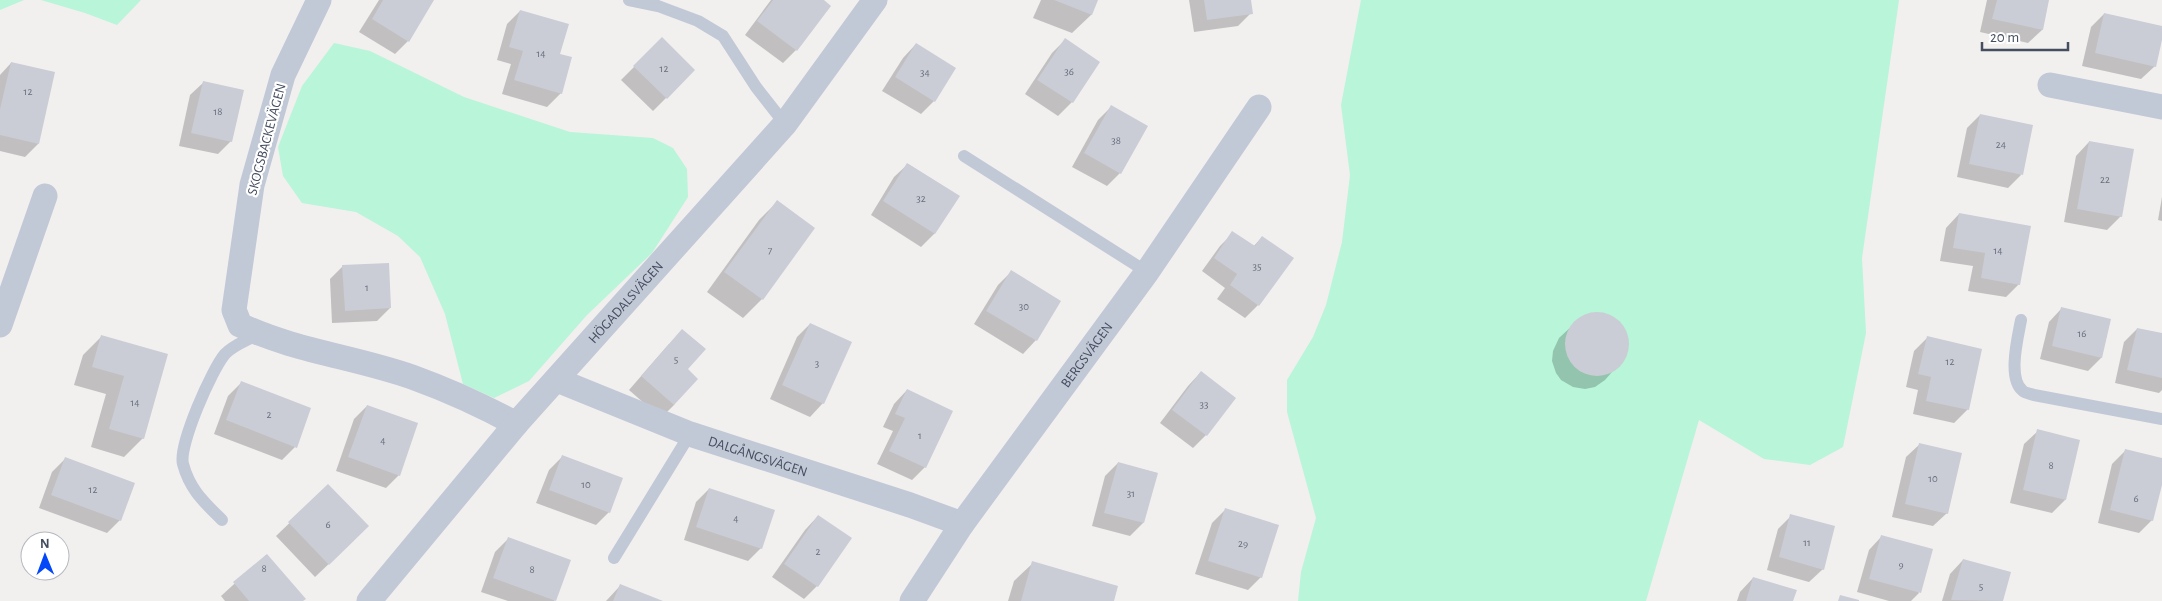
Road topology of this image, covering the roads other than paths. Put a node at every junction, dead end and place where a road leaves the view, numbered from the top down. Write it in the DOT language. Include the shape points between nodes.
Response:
graph roads {
  1 [pos="319,0"];
  2 [pos="630,0"];
  3 [pos="875,0"];
  4 [pos="2050,85"];
  5 [pos="1259,107"];
  6 [pos="2162,107"];
  7 [pos="786,124"];
  8 [pos="964,156"];
  9 [pos="45,196"];
  10 [pos="1147,272"];
  11 [pos="2021,320"];
  12 [pos="0,325"];
  13 [pos="258,334"];
  14 [pos="557,380"];
  15 [pos="2162,419"];
  16 [pos="516,424"];
  17 [pos="690,434"];
  18 [pos="222,520"];
  19 [pos="962,524"];
  20 [pos="614,558"];
  21 [pos="370,601"];
  22 [pos="912,601"];
  1 -- 13 [label="street, SKOGSBACKEVÄGEN" via="283,76 252,185 234,310 240,325"];
  2 -- 7 [label="lane" via="658,6 698,21 723,36 756,87"];
  3 -- 7 [label="street, HÖGADALSVÄGEN"];
  4 -- 6 [label="street"];
  5 -- 10 [label="street, BERGSVÄGEN"];
  7 -- 14 [label="street, HÖGADALSVÄGEN"];
  8 -- 10 [label="lane"];
  9 -- 12 [label="street"];
  10 -- 19 [label="street, BERGSVÄGEN"];
  11 -- 15 [label="lane" via="2014,372 2022,390"];
  13 -- 16 [label="street, SKOGSBACKEVÄGEN" via="411,377 488,408"];
  13 -- 18 [label="lane" via="227,352 214,369 187,436 182,462 195,493"];
  14 -- 16 [label="street, HÖGADALSVÄGEN"];
  14 -- 17 [label="street, DALGÅNGSVÄGEN"];
  16 -- 21 [label="street, HÖGADALSVÄGEN"];
  17 -- 19 [label="street, DALGÅNGSVÄGEN"];
  17 -- 20 [label="lane"];
  19 -- 22 [label="street, BERGSVÄGEN"];
}
